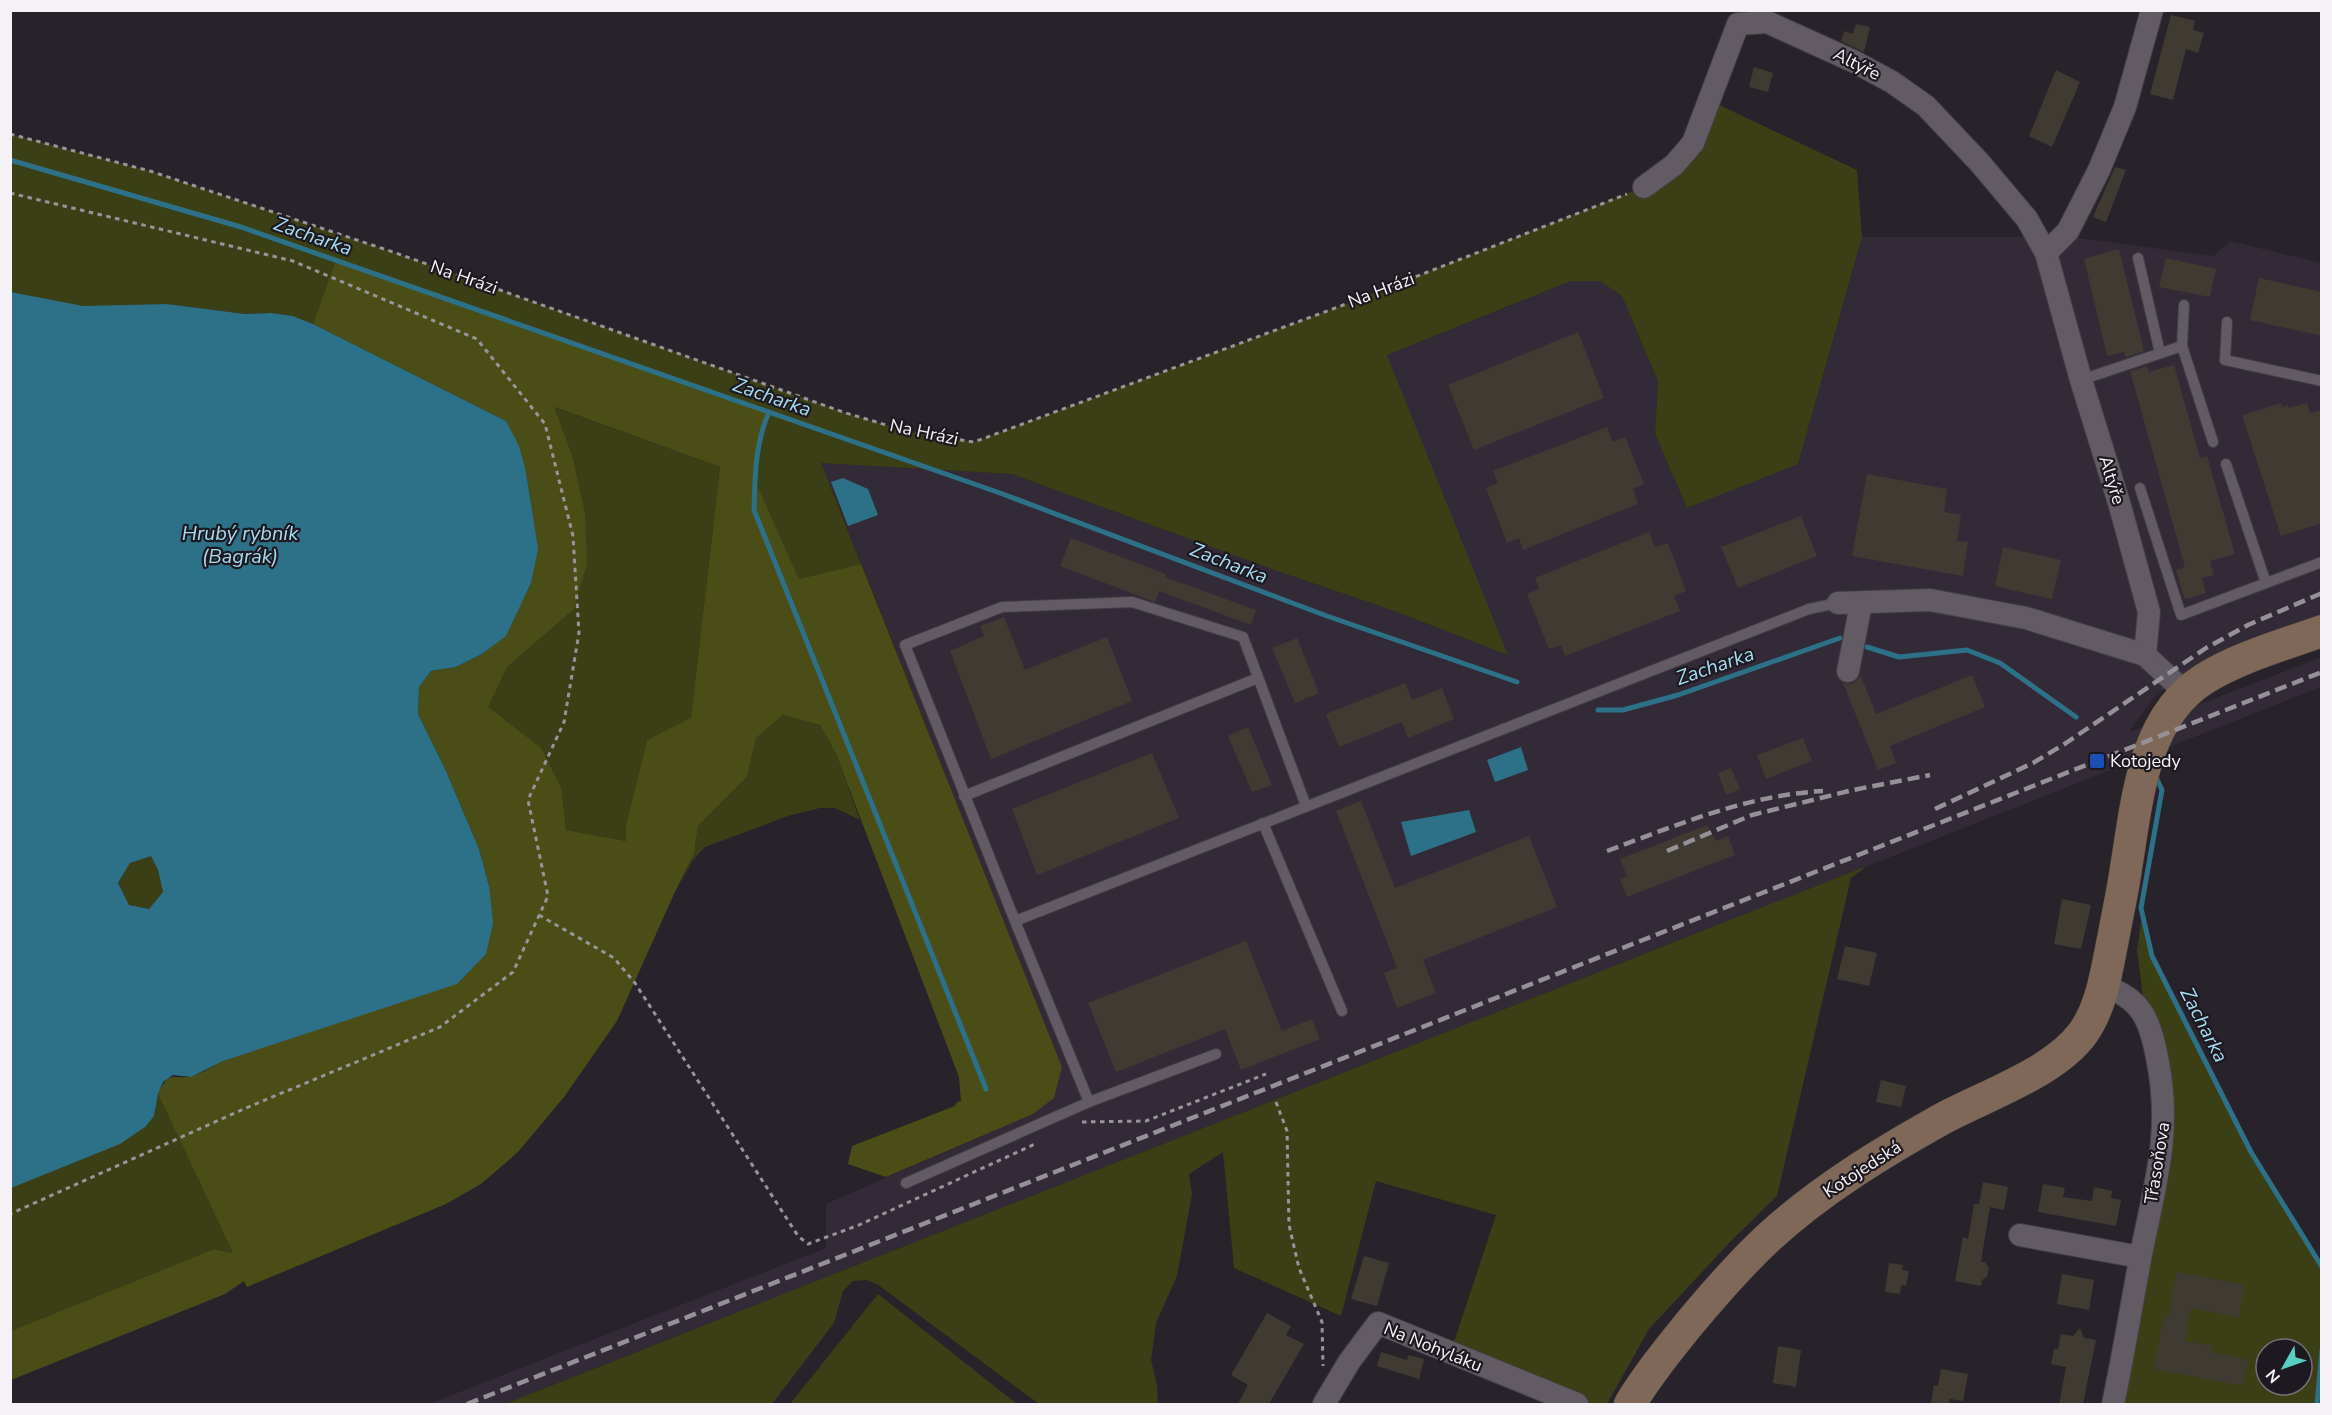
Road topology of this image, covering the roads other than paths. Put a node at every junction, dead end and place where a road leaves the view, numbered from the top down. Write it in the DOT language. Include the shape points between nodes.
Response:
graph roads {
  1 [pos="2152,10"];
  2 [pos="1644,187"];
  3 [pos="2046,253"];
  4 [pos="2138,258"];
  5 [pos="2184,305"];
  6 [pos="2227,322"];
  7 [pos="2182,346"];
  8 [pos="2160,353"];
  9 [pos="2080,380"];
  10 [pos="2322,381"];
  11 [pos="2213,442"];
  12 [pos="2226,464"];
  13 [pos="2140,488"];
  14 [pos="2322,562"];
  15 [pos="2266,583"];
  16 [pos="1850,603"];
  17 [pos="2322,631"];
  18 [pos="2145,655"];
  19 [pos="1848,671"];
  20 [pos="1258,678"];
  21 [pos="2186,693"];
  22 [pos="964,796"];
  23 [pos="1306,806"];
  24 [pos="1263,823"];
  25 [pos="1015,921"];
  26 [pos="2105,975"];
  27 [pos="1342,1011"];
  28 [pos="1216,1054"];
  29 [pos="1089,1102"];
  30 [pos="906,1183"];
  31 [pos="2020,1235"];
  32 [pos="2140,1257"];
  33 [pos="1324,1404"];
  34 [pos="1578,1404"];
  35 [pos="1630,1404"];
  36 [pos="2113,1404"];
  1 -- 3 [label="street" via="2125,107 2099,170 2068,231"];
  2 -- 3 [label="street, Altýře" via="1674,165 1693,143 1738,24 1767,21 1863,66 1926,106 2026,219"];
  3 -- 9 [label="street, Altýře"];
  4 -- 8 [label="lane"];
  5 -- 7 [label="lane"];
  6 -- 10 [label="lane" via="2225,360"];
  7 -- 8 [label="lane"];
  7 -- 11 [label="lane"];
  8 -- 9 [label="lane"];
  9 -- 18 [label="street, Altýře" via="2149,612"];
  12 -- 15 [label="lane"];
  13 -- 15 [label="lane" via="2181,615"];
  14 -- 15 [label="lane"];
  16 -- 18 [label="street" via="1930,600 2026,618"];
  16 -- 19 [label="street"];
  16 -- 23 [label="lane" via="1809,609"];
  17 -- 21 [label="main road, Kotojedská" via="2220,670"];
  18 -- 21 [label="street"];
  20 -- 22 [label="lane"];
  20 -- 22 [label="lane" via="1243,637 1132,602 1002,607 905,645"];
  20 -- 23 [label="lane"];
  21 -- 26 [label="main road, Kotojedská" via="2162,723 2142,780"];
  22 -- 25 [label="lane"];
  23 -- 24 [label="lane"];
  24 -- 25 [label="lane"];
  24 -- 27 [label="lane"];
  25 -- 29 [label="lane"];
  26 -- 32 [label="street, Třasoňova" via="2145,1015 2162,1080 2163,1145"];
  26 -- 35 [label="main road, Kotojedská" via="2088,1025 2062,1055 1876,1159 1817,1198 1767,1239 1677,1339"];
  28 -- 29 [label="lane"];
  29 -- 30 [label="lane"];
  31 -- 32 [label="street"];
  32 -- 36 [label="street, Třasoňova"];
  33 -- 34 [label="street, Na Nohyláku" via="1378,1323"];
}
